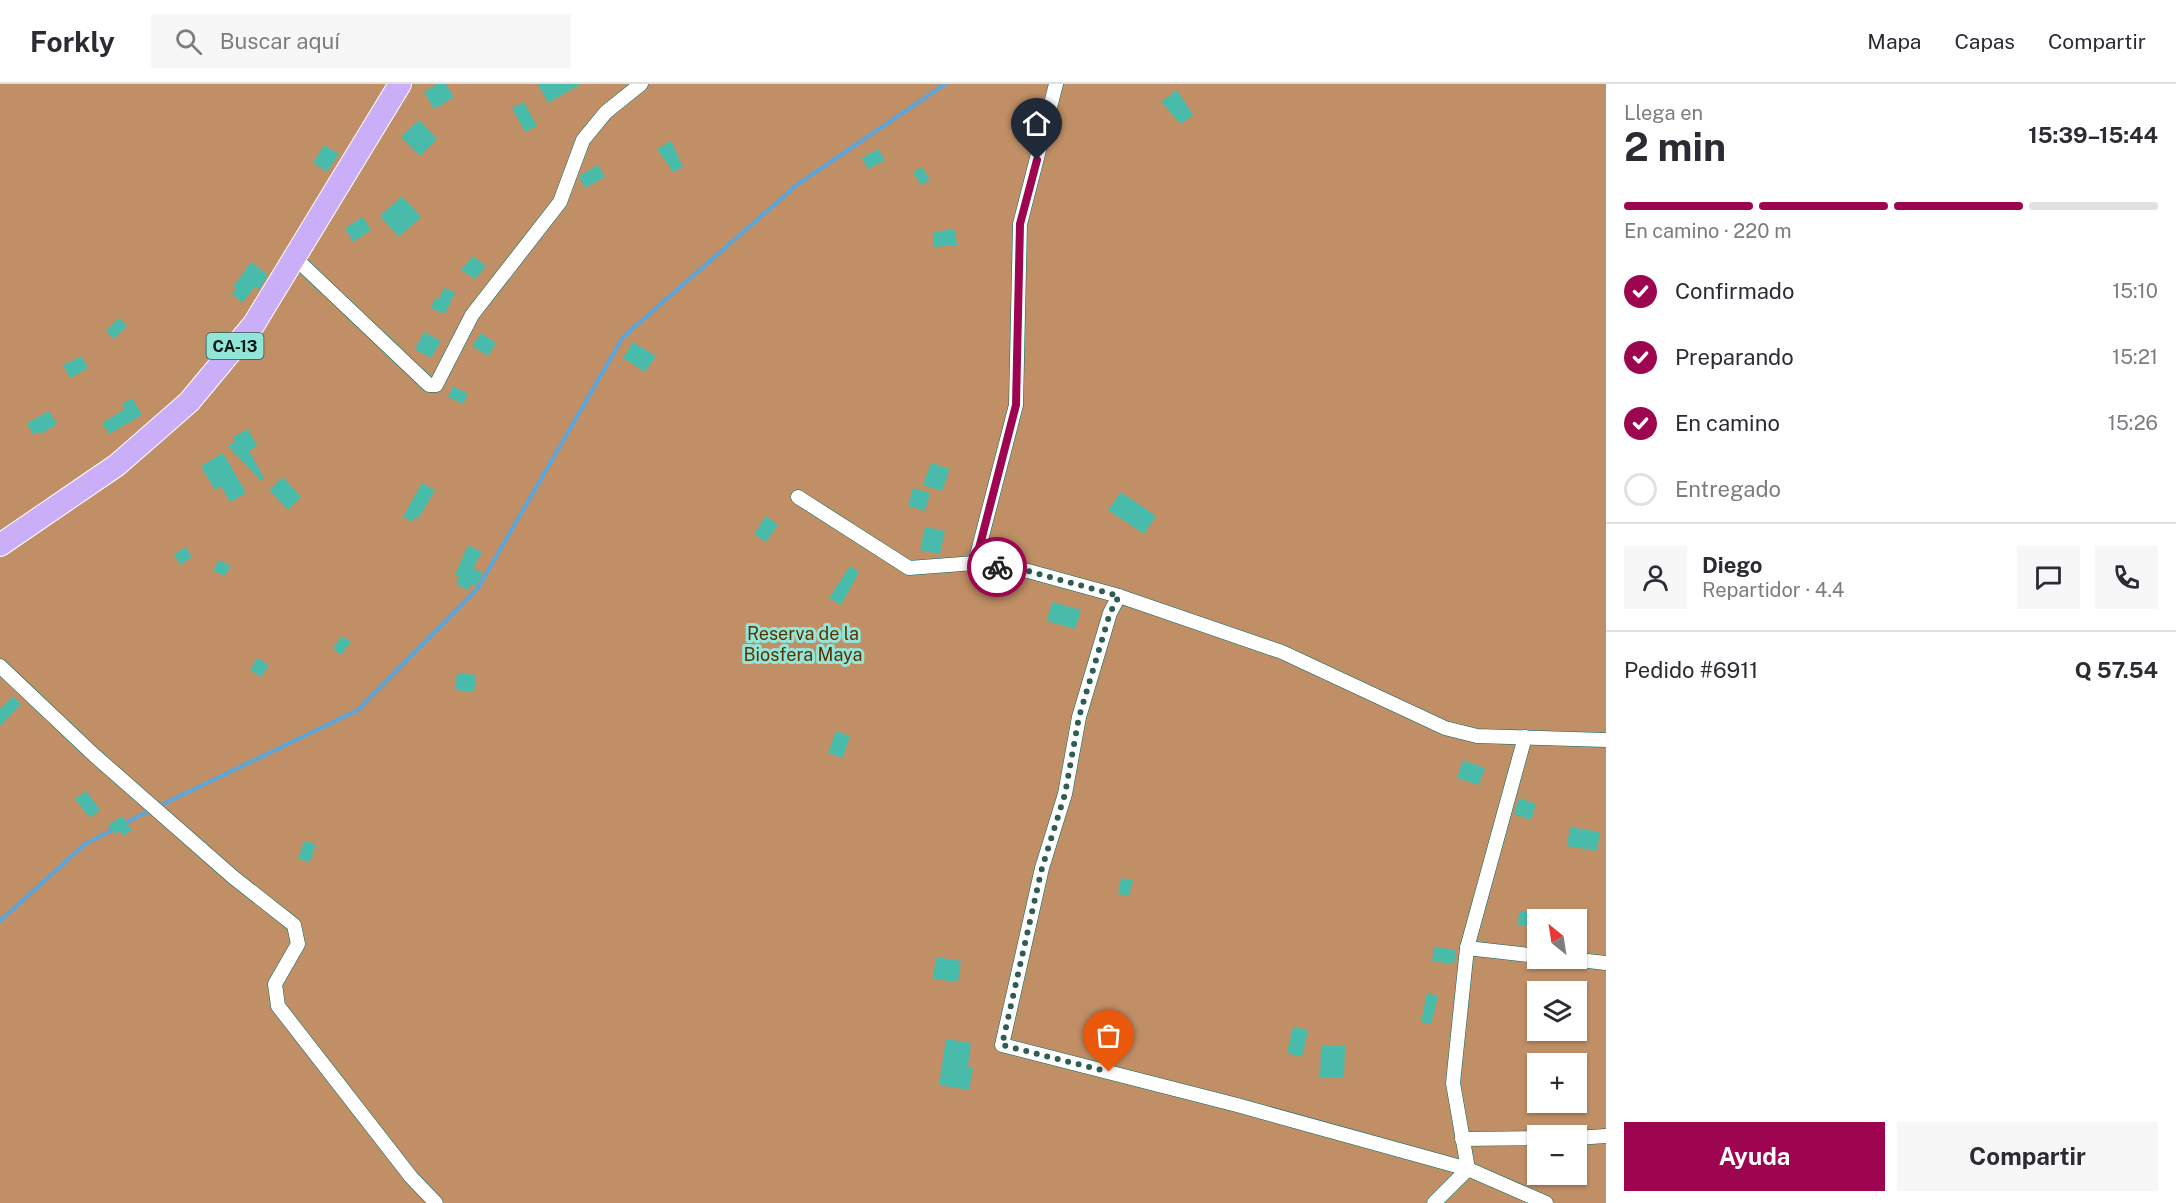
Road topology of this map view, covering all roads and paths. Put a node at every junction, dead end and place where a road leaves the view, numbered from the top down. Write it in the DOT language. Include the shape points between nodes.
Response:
graph roads {
  1 [pos="400,84"];
  2 [pos="641,84"];
  3 [pos="1056,84"];
  4 [pos="294,257"];
  5 [pos="798,496"];
  6 [pos="0,545"];
  7 [pos="975,564"];
  8 [pos="1119,596"];
  9 [pos="0,666"];
  10 [pos="1525,737"];
  11 [pos="1606,740"];
  12 [pos="1467,948"];
  13 [pos="1527,955"];
  14 [pos="1587,961"];
  15 [pos="1606,963"];
  16 [pos="1606,1136"];
  17 [pos="1587,1137"];
  18 [pos="1527,1138"];
  19 [pos="1462,1139"];
  20 [pos="1468,1169"];
  21 [pos="436,1203"];
  22 [pos="1434,1203"];
  23 [pos="1546,1203"];
  1 -- 4 [label="highway, CA-13"];
  2 -- 4 [label="street" via="606,112 583,140 560,202 472,315 436,385 429,385"];
  3 -- 7 [label="street" via="1020,224 1016,405"];
  4 -- 6 [label="highway, CA-13" via="254,324 189,402 117,465"];
  5 -- 7 [label="street" via="909,568"];
  7 -- 8 [label="street" via="1028,571"];
  8 -- 10 [label="street" via="1282,652 1445,728 1478,736"];
  8 -- 20 [label="street" via="1110,613 1079,717 1065,794 1042,868 1002,1045"];
  9 -- 21 [label="street" via="111,770 294,925 298,944 275,984 278,1006 411,1177"];
  10 -- 11 [label="street"];
  10 -- 12 [label="street"];
  12 -- 13 [label="street"];
  12 -- 19 [label="street" via="1453,1083"];
  14 -- 15 [label="street"];
  16 -- 17 [label="street"];
  18 -- 19 [label="street"];
  19 -- 20 [label="street"];
  20 -- 22 [label="street"];
  20 -- 23 [label="street"];
}
